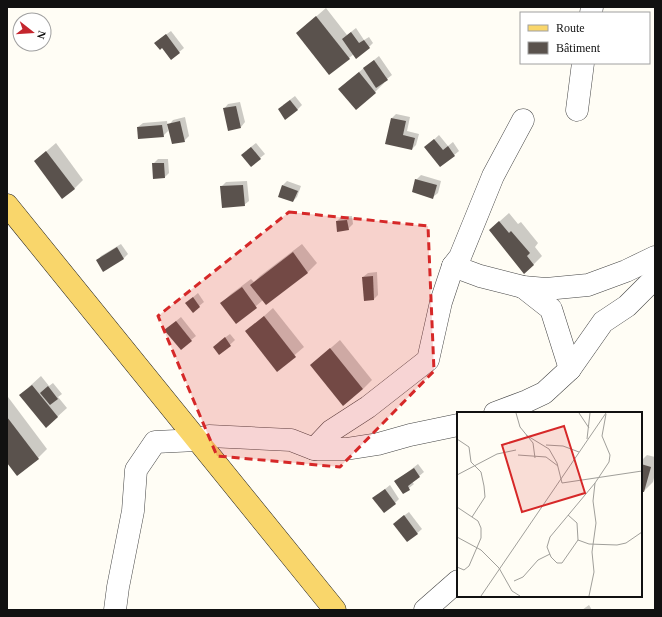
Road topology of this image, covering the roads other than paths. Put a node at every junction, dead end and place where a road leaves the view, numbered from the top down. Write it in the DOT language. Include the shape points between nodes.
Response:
graph roads {
  1 [pos="584,64"];
  2 [pos="577,110"];
  3 [pos="523,120"];
  4 [pos="7,205"];
  5 [pos="655,257"];
  6 [pos="453,266"];
  7 [pos="655,278"];
  8 [pos="523,287"];
  9 [pos="570,370"];
  10 [pos="544,393"];
  11 [pos="498,412"];
  12 [pos="533,412"];
  13 [pos="457,426"];
  14 [pos="196,440"];
  15 [pos="314,449"];
  16 [pos="457,582"];
  17 [pos="115,610"];
  18 [pos="335,610"];
  19 [pos="425,610"];
  1 -- 2 [label="street"];
  3 -- 6 [label="street" via="493,176 460,257"];
  4 -- 14 [label="main road"];
  5 -- 8 [label="street" via="588,285 546,289"];
  6 -- 8 [label="street"];
  6 -- 15 [label="street" via="441,302 428,360 368,407 331,430"];
  7 -- 9 [label="street" via="627,306 603,322"];
  8 -- 9 [label="street" via="551,309"];
  9 -- 10 [label="street"];
  10 -- 11 [label="street"];
  10 -- 12 [label="street"];
  13 -- 15 [label="street" via="378,444 346,449"];
  14 -- 15 [label="street" via="209,436 291,440"];
  14 -- 17 [label="street" via="155,442 136,470 133,511"];
  14 -- 18 [label="main road"];
  16 -- 19 [label="street"];
}
